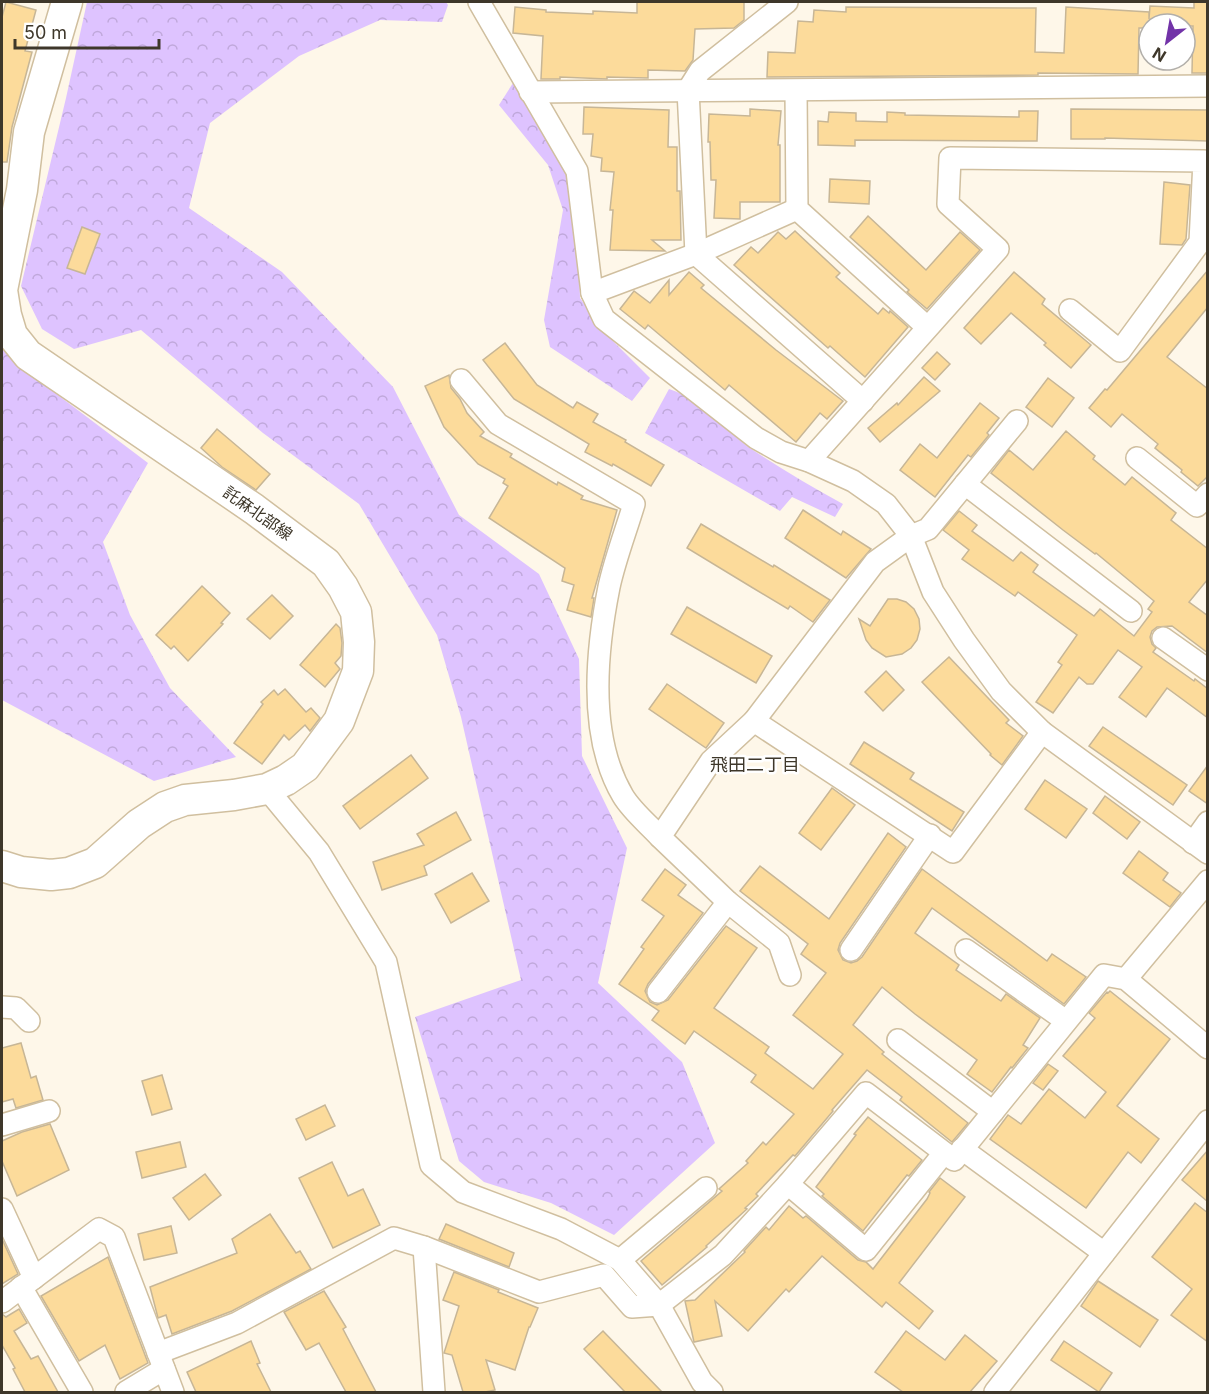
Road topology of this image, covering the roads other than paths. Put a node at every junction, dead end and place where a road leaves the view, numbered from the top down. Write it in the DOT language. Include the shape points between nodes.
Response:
graph roads {
  1 [pos="67,2"];
  2 [pos="478,2"];
  3 [pos="787,2"];
  4 [pos="1208,86"];
  5 [pos="688,90"];
  6 [pos="796,91"];
  7 [pos="530,92"];
  8 [pos="797,209"];
  9 [pos="1204,247"];
  10 [pos="696,254"];
  11 [pos="592,293"];
  12 [pos="1070,310"];
  13 [pos="927,327"];
  14 [pos="462,380"];
  15 [pos="863,401"];
  16 [pos="1017,421"];
  17 [pos="1137,458"];
  18 [pos="809,461"];
  19 [pos="965,484"];
  20 [pos="1208,494"];
  21 [pos="911,536"];
  22 [pos="1131,611"];
  23 [pos="1163,638"];
  24 [pos="1208,670"];
  25 [pos="754,721"];
  26 [pos="1042,732"];
  27 [pos="267,789"];
  28 [pos="1208,822"];
  29 [pos="930,835"];
  30 [pos="660,837"];
  31 [pos="1201,848"];
  32 [pos="2,866"];
  33 [pos="1208,880"];
  34 [pos="728,902"];
  35 [pos="851,950"];
  36 [pos="966,950"];
  37 [pos="790,975"];
  38 [pos="1126,979"];
  39 [pos="658,992"];
  40 [pos="2,1007"];
  41 [pos="29,1021"];
  42 [pos="1066,1021"];
  43 [pos="898,1040"];
  44 [pos="1208,1048"];
  45 [pos="49,1111"];
  46 [pos="993,1112"];
  47 [pos="1208,1121"];
  48 [pos="2,1125"];
  49 [pos="953,1151"];
  50 [pos="788,1184"];
  51 [pos="706,1188"];
  52 [pos="2,1209"];
  53 [pos="424,1247"];
  54 [pos="1104,1253"];
  55 [pos="620,1260"];
  56 [pos="27,1282"];
  57 [pos="2,1302"];
  58 [pos="659,1305"];
  59 [pos="161,1361"];
  60 [pos="82,1392"];
  61 [pos="126,1392"];
  62 [pos="173,1392"];
  63 [pos="434,1392"];
  64 [pos="712,1392"];
  65 [pos="995,1392"];
  1 -- 27 [label="main road, 託麻北部線" via="29,132 2,290 6,315 12,335 28,355 309,549 326,563 343,587 356,612 359,642 358,671 349,697 339,721 304,767"];
  2 -- 7 [label="street"];
  3 -- 5 [label="street" via="700,71"];
  4 -- 6 [label="street"];
  5 -- 6 [label="street"];
  5 -- 7 [label="street"];
  5 -- 10 [label="street"];
  6 -- 8 [label="street"];
  7 -- 11 [label="street" via="577,171"];
  8 -- 10 [label="street"];
  8 -- 13 [label="street"];
  9 -- 12 [label="street" via="1120,351"];
  9 -- 13 [label="street" via="1204,161 950,158 948,204 998,249"];
  10 -- 11 [label="street"];
  10 -- 15 [label="street"];
  11 -- 18 [label="street" via="604,319 756,438"];
  13 -- 15 [label="street"];
  14 -- 30 [label="street" via="498,424 634,504 609,586 600,647 598,716 605,756 624,798"];
  15 -- 18 [label="street"];
  16 -- 19 [label="street"];
  17 -- 20 [label="street" via="1197,506"];
  18 -- 21 [label="street" via="853,481 886,504"];
  19 -- 21 [label="street" via="928,529"];
  19 -- 22 [label="street"];
  21 -- 25 [label="street" via="875,562"];
  21 -- 26 [label="street" via="933,592 964,640 1001,691"];
  23 -- 24 [label="street"];
  25 -- 29 [label="street"];
  25 -- 30 [label="street" via="711,761"];
  26 -- 29 [label="street" via="953,852"];
  26 -- 31 [label="street"];
  27 -- 32 [label="main road, 託麻北部線" via="185,800 165,807 95,863 69,873 21,872"];
  27 -- 55 [label="street" via="319,852 386,962 431,1165 463,1191 561,1229"];
  28 -- 31 [label="street"];
  29 -- 35 [label="street"];
  30 -- 34 [label="street"];
  33 -- 38 [label="street"];
  34 -- 37 [label="street" via="779,943"];
  34 -- 39 [label="street"];
  36 -- 42 [label="street"];
  38 -- 42 [label="street" via="1104,975"];
  38 -- 44 [label="street"];
  40 -- 41 [label="street" via="16,1008"];
  42 -- 46 [label="street"];
  43 -- 46 [label="street"];
  45 -- 48 [label="street"];
  46 -- 49 [label="street"];
  47 -- 54 [label="street"];
  49 -- 50 [label="street" via="866,1093"];
  49 -- 50 [label="street" via="866,1250"];
  49 -- 54 [label="street"];
  50 -- 58 [label="street" via="723,1255"];
  51 -- 55 [label="street"];
  52 -- 56 [label="street"];
  53 -- 58 [label="street" via="539,1292 604,1275 633,1306"];
  53 -- 59 [label="street" via="394,1238"];
  53 -- 63 [label="street"];
  54 -- 65 [label="street"];
  55 -- 58 [label="street"];
  56 -- 57 [label="street"];
  56 -- 59 [label="street" via="99,1229 114,1237"];
  56 -- 60 [label="street"];
  58 -- 64 [label="street" via="702,1382"];
  59 -- 61 [label="street"];
  59 -- 62 [label="street"];
}
